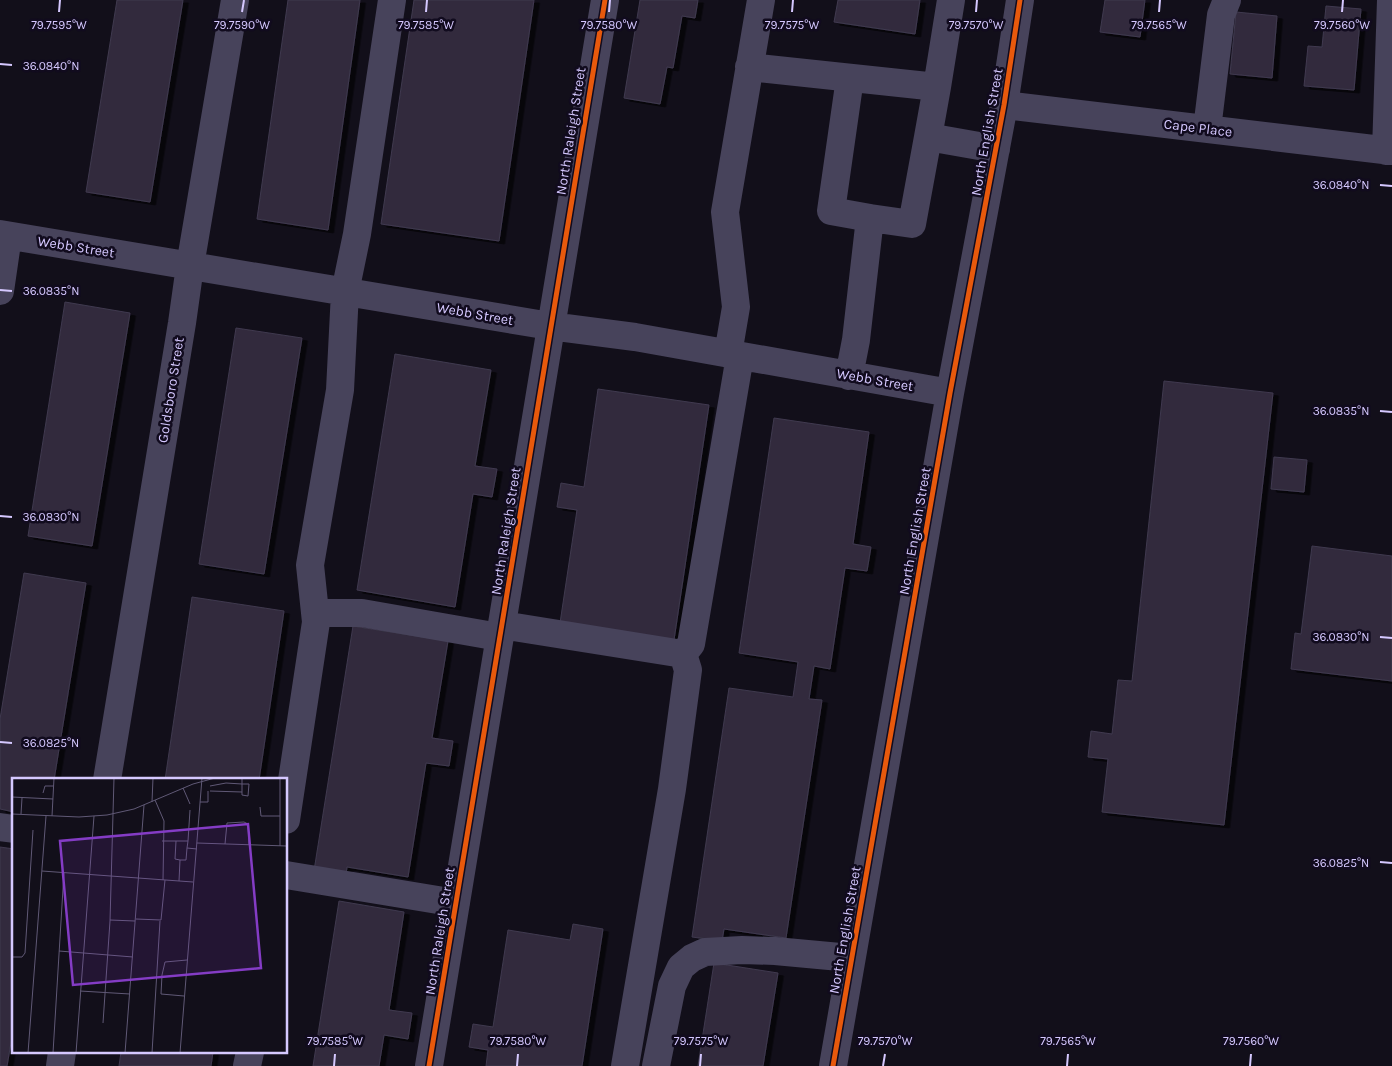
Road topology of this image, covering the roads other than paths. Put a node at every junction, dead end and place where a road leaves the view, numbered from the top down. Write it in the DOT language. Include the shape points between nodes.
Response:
graph roads {
  1 [pos="235,0"];
  2 [pos="392,0"];
  3 [pos="605,0"];
  4 [pos="760,0"];
  5 [pos="951,0"];
  6 [pos="1020,0"];
  7 [pos="1227,0"];
  8 [pos="1391,0"];
  9 [pos="750,67"];
  10 [pos="850,78"];
  11 [pos="937,88"];
  12 [pos="1004,105"];
  13 [pos="1207,129"];
  14 [pos="928,137"];
  15 [pos="996,149"];
  16 [pos="1389,151"];
  17 [pos="870,218"];
  18 [pos="4,235"];
  19 [pos="190,266"];
  20 [pos="0,291"];
  21 [pos="345,292"];
  22 [pos="550,326"];
  23 [pos="734,355"];
  24 [pos="848,376"];
  25 [pos="950,394"];
  26 [pos="315,613"];
  27 [pos="500,631"];
  28 [pos="683,654"];
  29 [pos="107,778"];
  30 [pos="288,807"];
  31 [pos="288,875"];
  32 [pos="456,902"];
  33 [pos="852,958"];
  34 [pos="429,1066"];
  35 [pos="625,1066"];
  36 [pos="656,1066"];
  37 [pos="833,1066"];
  1 -- 19 [label="street, Goldsboro Street"];
  2 -- 21 [label="street" via="357,234"];
  3 -- 22 [label="street, North Raleigh Street"];
  4 -- 9 [label="street"];
  5 -- 11 [label="street"];
  6 -- 12 [label="street, North English Street"];
  7 -- 13 [label="street" via="1221,15"];
  8 -- 16 [label="street"];
  9 -- 10 [label="street"];
  9 -- 23 [label="street" via="725,212 736,306"];
  10 -- 11 [label="street"];
  10 -- 17 [label="street" via="831,212"];
  11 -- 14 [label="street"];
  12 -- 13 [label="street, Cape Place"];
  12 -- 15 [label="street, North English Street"];
  13 -- 16 [label="street, Cape Place"];
  14 -- 15 [label="street"];
  14 -- 17 [label="street" via="912,224"];
  15 -- 25 [label="street, North English Street"];
  17 -- 24 [label="street" via="856,340"];
  18 -- 19 [label="street, Webb Street"];
  18 -- 20 [label="street"];
  19 -- 21 [label="street, Webb Street"];
  19 -- 29 [label="street, Goldsboro Street"];
  21 -- 22 [label="street, Webb Street"];
  21 -- 26 [label="street" via="340,390 310,565"];
  22 -- 23 [label="street, Webb Street"];
  22 -- 27 [label="street, North Raleigh Street"];
  23 -- 24 [label="street, Webb Street"];
  23 -- 28 [label="street" via="691,644"];
  24 -- 25 [label="street, Webb Street"];
  25 -- 33 [label="street, North English Street"];
  26 -- 27 [label="street" via="362,614"];
  26 -- 30 [label="street"];
  27 -- 28 [label="street"];
  27 -- 32 [label="street, North Raleigh Street"];
  28 -- 35 [label="street" via="688,670 672,789"];
  31 -- 32 [label="street"];
  32 -- 34 [label="street, North Raleigh Street"];
  33 -- 36 [label="street" via="742,950 705,952 692,958 681,967 672,986"];
  33 -- 37 [label="street, North English Street"];
}
